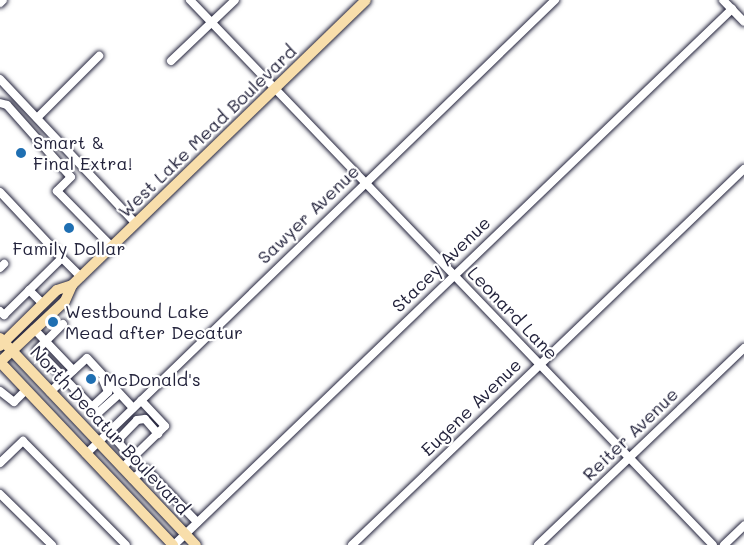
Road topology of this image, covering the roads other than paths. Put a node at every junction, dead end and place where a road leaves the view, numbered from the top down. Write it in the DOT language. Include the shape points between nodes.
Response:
graph roads {
  1 [pos="3,0"];
  2 [pos="190,0"];
  3 [pos="235,0"];
  4 [pos="366,0"];
  5 [pos="555,0"];
  6 [pos="723,0"];
  7 [pos="0,3"];
  8 [pos="732,9"];
  9 [pos="744,21"];
  10 [pos="212,23"];
  11 [pos="99,56"];
  12 [pos="171,61"];
  13 [pos="0,79"];
  14 [pos="275,87"];
  15 [pos="0,103"];
  16 [pos="37,118"];
  17 [pos="744,169"];
  18 [pos="364,183"];
  19 [pos="0,192"];
  20 [pos="135,223"];
  21 [pos="112,247"];
  22 [pos="62,258"];
  23 [pos="453,275"];
  24 [pos="81,277"];
  25 [pos="72,285"];
  26 [pos="29,290"];
  27 [pos="43,304"];
  28 [pos="0,311"];
  29 [pos="63,324"];
  30 [pos="34,329"];
  31 [pos="4,344"];
  32 [pos="744,348"];
  33 [pos="54,358"];
  34 [pos="84,360"];
  35 [pos="0,362"];
  36 [pos="539,365"];
  37 [pos="73,370"];
  38 [pos="64,379"];
  39 [pos="26,390"];
  40 [pos="0,391"];
  41 [pos="50,392"];
  42 [pos="118,394"];
  43 [pos="141,400"];
  44 [pos="92,407"];
  45 [pos="133,408"];
  46 [pos="158,434"];
  47 [pos="98,443"];
  48 [pos="86,454"];
  49 [pos="132,458"];
  50 [pos="629,458"];
  51 [pos="0,463"];
  52 [pos="122,468"];
  53 [pos="132,479"];
  54 [pos="0,494"];
  55 [pos="197,522"];
  56 [pos="744,526"];
  57 [pos="185,533"];
  58 [pos="49,542"];
  59 [pos="38,545"];
  60 [pos="126,545"];
  61 [pos="173,545"];
  62 [pos="196,545"];
  63 [pos="352,545"];
  64 [pos="538,545"];
  65 [pos="713,545"];
  66 [pos="724,545"];
  1 -- 7 [label="street"];
  2 -- 10 [label="street, Leonard Lane"];
  3 -- 10 [label="street"];
  4 -- 14 [label="main road, West Lake Mead Boulevard"];
  5 -- 18 [label="street, Sawyer Avenue"];
  6 -- 8 [label="street"];
  8 -- 9 [label="street"];
  8 -- 23 [label="street, Stacey Avenue"];
  10 -- 12 [label="street"];
  10 -- 14 [label="street, Leonard Lane"];
  11 -- 16 [label="street"];
  13 -- 16 [label="street"];
  14 -- 18 [label="street, Leonard Lane"];
  14 -- 20 [label="main road, West Lake Mead Boulevard"];
  15 -- 21 [label="street" via="7,105 71,177 57,191"];
  16 -- 20 [label="street"];
  17 -- 36 [label="street, Eugene Avenue"];
  18 -- 23 [label="street, Leonard Lane"];
  18 -- 43 [label="street, Sawyer Avenue"];
  19 -- 22 [label="street"];
  20 -- 21 [label="main road, West Lake Mead Boulevard"];
  21 -- 24 [label="main road, West Lake Mead Boulevard"];
  22 -- 24 [label="street"];
  22 -- 26 [label="street"];
  23 -- 36 [label="street, Leonard Lane"];
  23 -- 55 [label="street, Stacey Avenue"];
  24 -- 25 [label="main road, West Lake Mead Boulevard"];
  25 -- 27 [label="main road, West Lake Mead Boulevard" via="57,290"];
  25 -- 30 [label="main road, West Lake Mead Boulevard" via="65,300"];
  26 -- 27 [label="street"];
  26 -- 28 [label="street" via="4,315"];
  27 -- 31 [label="main road, West Lake Mead Boulevard"];
  29 -- 33 [label="street"];
  30 -- 31 [label="main road, West Lake Mead Boulevard"];
  30 -- 33 [label="street"];
  31 -- 35 [label="main road, West Lake Mead Boulevard"];
  31 -- 41 [label="main road, North Decatur Boulevard"];
  32 -- 50 [label="street, Reiter Avenue"];
  33 -- 37 [label="street"];
  33 -- 38 [label="street"];
  34 -- 37 [label="street"];
  34 -- 42 [label="street" via="87,358"];
  34 -- 44 [label="street" via="108,386 108,392"];
  35 -- 39 [label="main road, North Decatur Boulevard"];
  36 -- 50 [label="street, Leonard Lane"];
  36 -- 63 [label="street, Eugene Avenue"];
  37 -- 38 [label="street"];
  38 -- 41 [label="street"];
  38 -- 44 [label="street"];
  39 -- 40 [label="street" via="14,402"];
  39 -- 48 [label="main road, North Decatur Boulevard"];
  41 -- 47 [label="main road, North Decatur Boulevard"];
  42 -- 44 [label="street" via="98,413"];
  42 -- 45 [label="street"];
  43 -- 45 [label="street, Sawyer Avenue"];
  43 -- 46 [label="street" via="164,423"];
  45 -- 47 [label="street, Sawyer Avenue"];
  46 -- 49 [label="street"];
  46 -- 49 [label="street" via="145,419 137,420 117,441"];
  47 -- 48 [label="street, Sawyer Avenue"];
  47 -- 52 [label="main road, North Decatur Boulevard"];
  48 -- 61 [label="main road, North Decatur Boulevard"];
  49 -- 52 [label="street"];
  50 -- 64 [label="street, Reiter Avenue"];
  50 -- 65 [label="street, Leonard Lane"];
  51 -- 60 [label="street" via="23,441"];
  52 -- 53 [label="main road, North Decatur Boulevard"];
  53 -- 55 [label="street" via="146,469"];
  53 -- 57 [label="main road, North Decatur Boulevard"];
  54 -- 58 [label="street"];
  55 -- 57 [label="street, Stacey Avenue"];
  56 -- 66 [label="street"];
  57 -- 61 [label="street, Stacey Avenue"];
  57 -- 62 [label="main road, North Decatur Boulevard"];
  58 -- 59 [label="street"];
}
